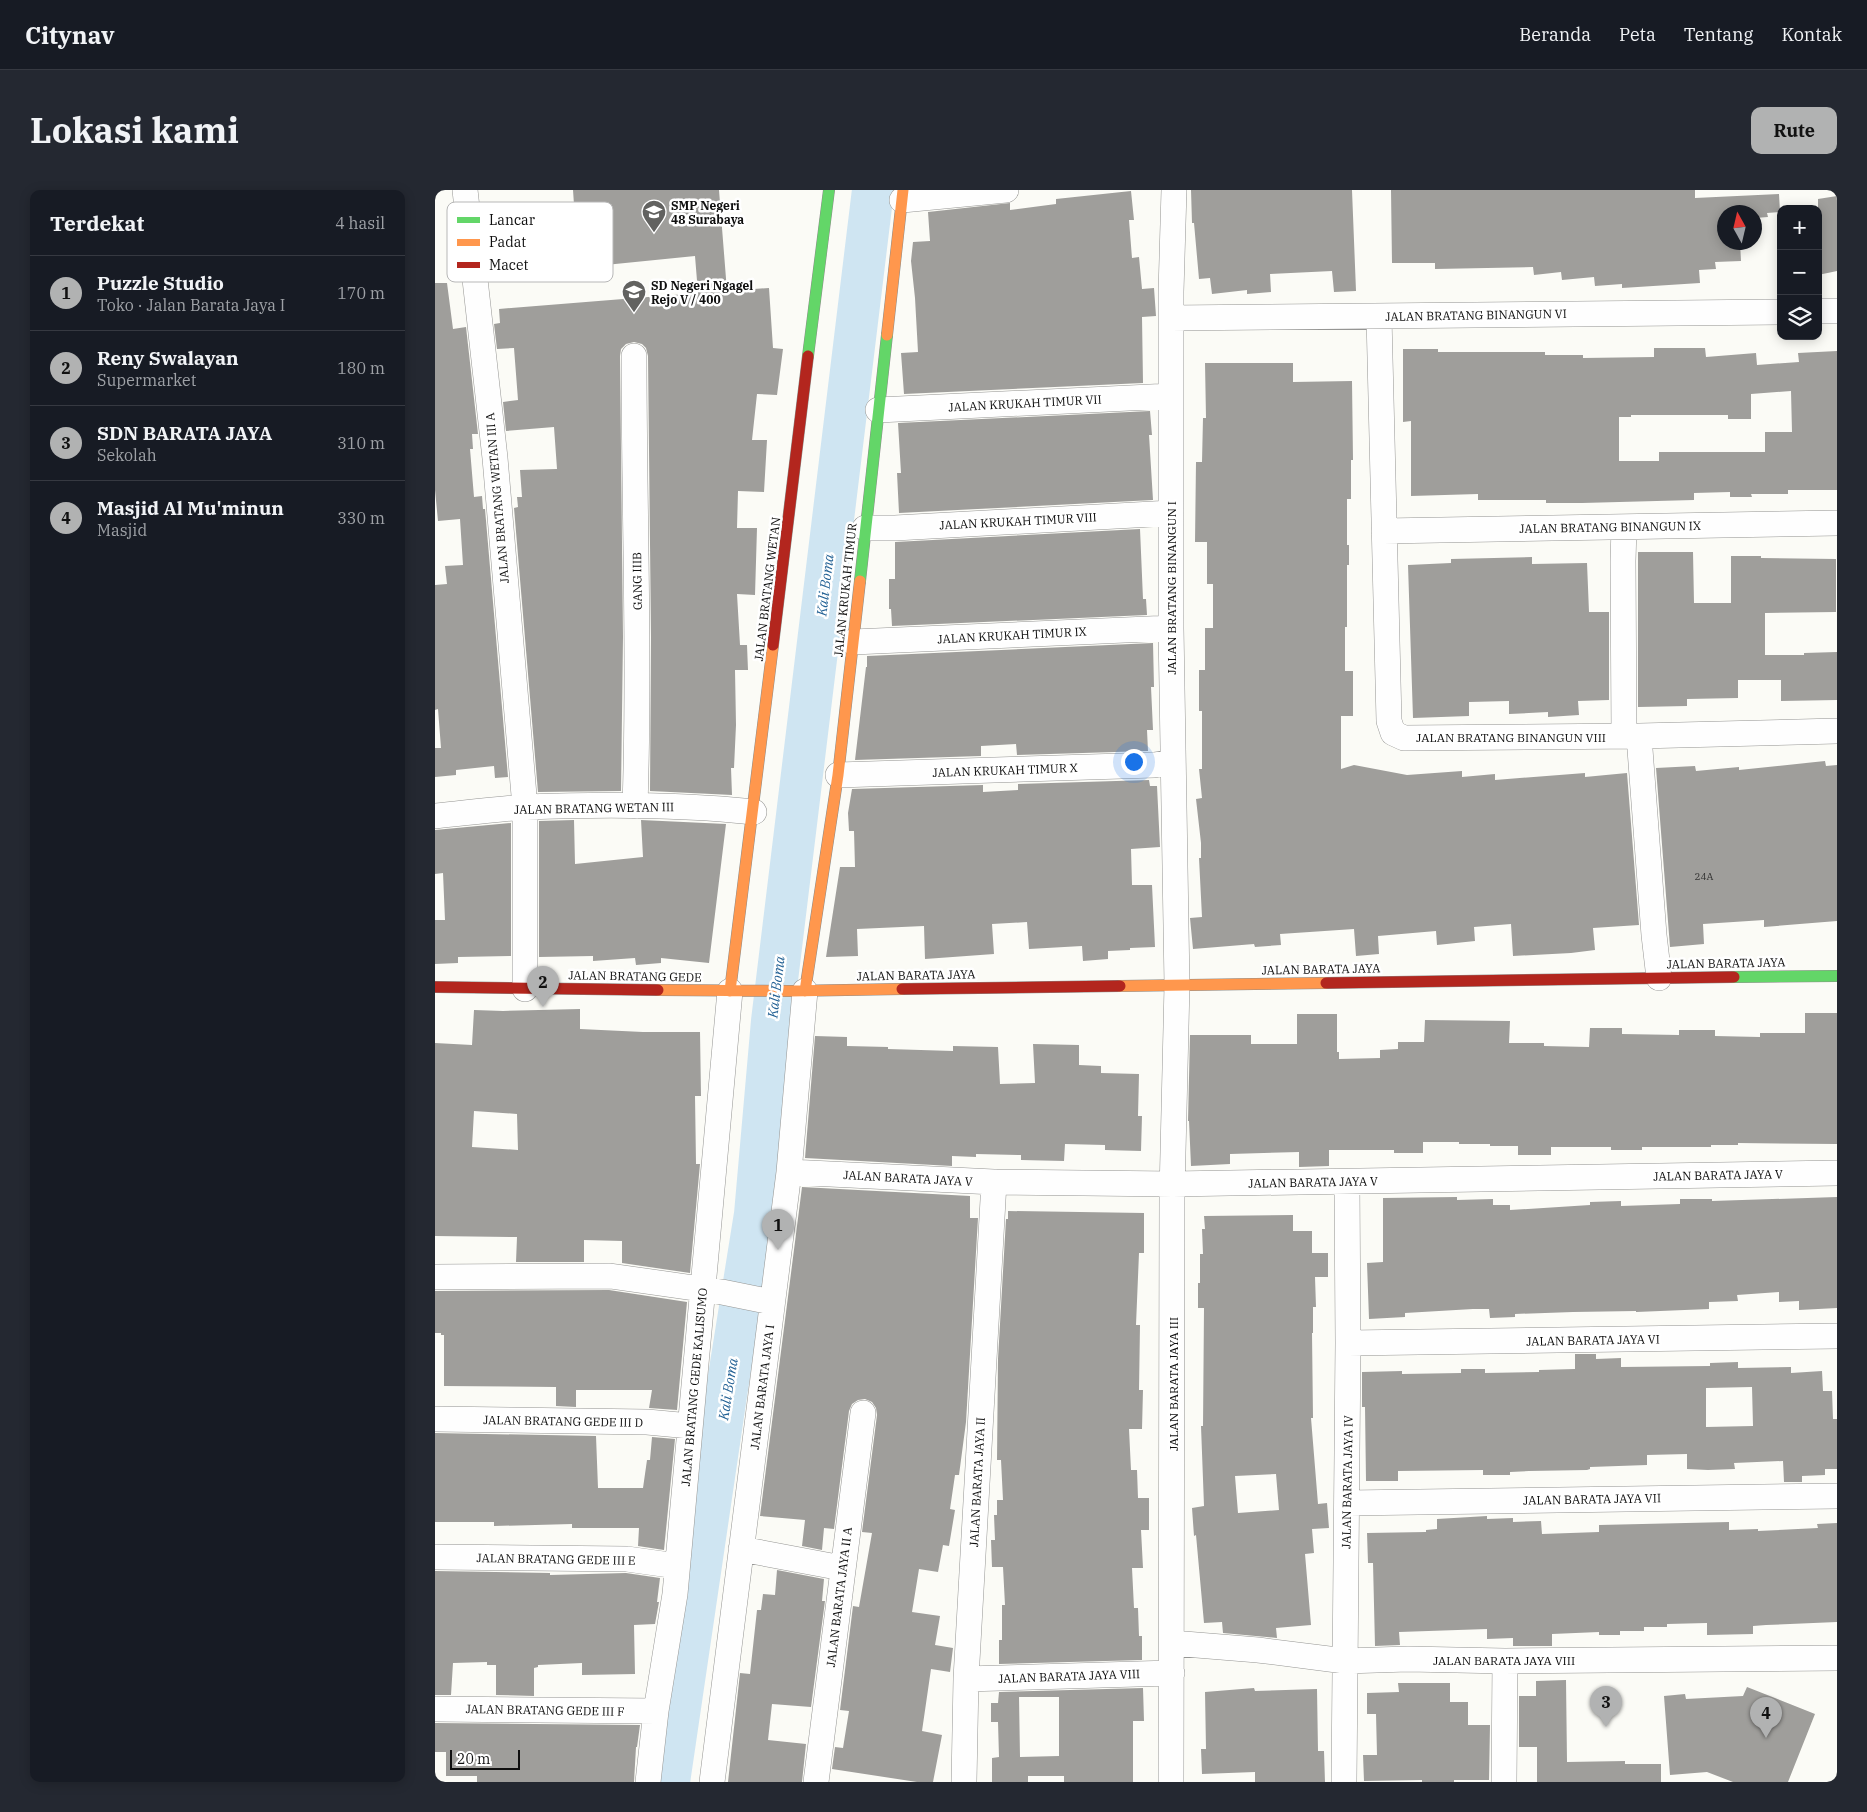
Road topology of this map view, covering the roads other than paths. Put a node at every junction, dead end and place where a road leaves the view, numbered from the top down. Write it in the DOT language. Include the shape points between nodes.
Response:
graph roads {
  1 [pos="829,190"];
  2 [pos="1006,190"];
  3 [pos="1174,190"];
  4 [pos="902,195"];
  5 [pos="475,282"];
  6 [pos="1822,311"];
  7 [pos="1837,311"];
  8 [pos="1777,312"];
  9 [pos="1379,316"];
  10 [pos="1171,318"];
  11 [pos="633,356"];
  12 [pos="1171,396"];
  13 [pos="878,410"];
  14 [pos="1171,513"];
  15 [pos="1837,523"];
  16 [pos="1625,527"];
  17 [pos="865,528"];
  18 [pos="1383,531"];
  19 [pos="1171,628"];
  20 [pos="853,642"];
  21 [pos="1837,731"];
  22 [pos="1631,736"];
  23 [pos="1173,762"];
  24 [pos="838,775"];
  25 [pos="635,806"];
  26 [pos="525,807"];
  27 [pos="754,812"];
  28 [pos="435,816"];
  29 [pos="1837,976"];
  30 [pos="1659,978"];
  31 [pos="1177,985"];
  32 [pos="435,987"];
  33 [pos="525,989"];
  34 [pos="735,991"];
  35 [pos="797,991"];
  36 [pos="789,1172"];
  37 [pos="1837,1173"];
  38 [pos="993,1182"];
  39 [pos="1347,1182"];
  40 [pos="1173,1184"];
  41 [pos="435,1277"];
  42 [pos="712,1291"];
  43 [pos="763,1300"];
  44 [pos="1837,1336"];
  45 [pos="1348,1343"];
  46 [pos="863,1413"];
  47 [pos="435,1419"];
  48 [pos="690,1426"];
  49 [pos="1837,1496"];
  50 [pos="1347,1503"];
  51 [pos="741,1549"];
  52 [pos="435,1557"];
  53 [pos="677,1566"];
  54 [pos="842,1568"];
  55 [pos="1172,1643"];
  56 [pos="1837,1658"];
  57 [pos="1345,1661"];
  58 [pos="1505,1661"];
  59 [pos="1172,1673"];
  60 [pos="966,1680"];
  61 [pos="435,1709"];
  62 [pos="656,1711"];
  63 [pos="649,1782"];
  64 [pos="712,1782"];
  65 [pos="816,1782"];
  66 [pos="964,1782"];
  67 [pos="1171,1782"];
  68 [pos="1344,1782"];
  69 [pos="1504,1782"];
  1 -- 27 [label="street, JALAN BRATANG WETAN"];
  2 -- 4 [label="street"];
  3 -- 10 [label="street, JALAN BRATANG BINANGUN I"];
  4 -- 13 [label="street, JALAN KRUKAH TIMUR"];
  5 -- 26 [label="street, JALAN BRATANG WETAN III A" via="495,458"];
  6 -- 7 [label="street"];
  8 -- 9 [label="street, JALAN BRATANG BINANGUN VI"];
  9 -- 10 [label="street, JALAN BRATANG BINANGUN VI"];
  9 -- 18 [label="street, JALAN BRATANG BINANGUN VIII"];
  10 -- 12 [label="street, JALAN BRATANG BINANGUN I"];
  11 -- 25 [label="street, GANG IIIB" via="637,576"];
  12 -- 13 [label="street, JALAN KRUKAH TIMUR VII"];
  12 -- 14 [label="street, JALAN BRATANG BINANGUN I"];
  13 -- 17 [label="street, JALAN KRUKAH TIMUR"];
  14 -- 17 [label="street, JALAN KRUKAH TIMUR VIII"];
  14 -- 19 [label="street, JALAN BRATANG BINANGUN I"];
  15 -- 16 [label="street, JALAN BRATANG BINANGUN IX"];
  16 -- 18 [label="street, JALAN BRATANG BINANGUN IX"];
  16 -- 22 [label="street" via="1623,561"];
  17 -- 20 [label="street, JALAN KRUKAH TIMUR"];
  18 -- 22 [label="street, JALAN BRATANG BINANGUN VIII" via="1389,721 1393,733 1404,738"];
  19 -- 20 [label="street, JALAN KRUKAH TIMUR IX"];
  19 -- 23 [label="street, JALAN BRATANG BINANGUN I"];
  20 -- 24 [label="street, JALAN KRUKAH TIMUR"];
  21 -- 22 [label="street, JALAN BRATANG BINANGUN VIII"];
  22 -- 30 [label="street"];
  23 -- 24 [label="street, JALAN KRUKAH TIMUR X" via="1145,766"];
  23 -- 31 [label="street, JALAN BRATANG BINANGUN I"];
  24 -- 35 [label="street, JALAN KRUKAH TIMUR"];
  25 -- 26 [label="street, JALAN BRATANG WETAN III"];
  25 -- 27 [label="street, JALAN BRATANG WETAN III"];
  26 -- 28 [label="street, JALAN BRATANG WETAN III"];
  26 -- 33 [label="street, JALAN BRATANG WETAN III A"];
  27 -- 34 [label="street, JALAN BRATANG WETAN"];
  29 -- 30 [label="street, JALAN BARATA JAYA"];
  30 -- 31 [label="street, JALAN BARATA JAYA"];
  31 -- 35 [label="street, JALAN BARATA JAYA"];
  31 -- 40 [label="street, JALAN BARATA JAYA III"];
  32 -- 33 [label="street, JALAN BRATANG GEDE"];
  33 -- 34 [label="street, JALAN BRATANG GEDE"];
  34 -- 35 [label="street, JALAN BRATANG GEDE"];
  34 -- 42 [label="street, JALAN BRATANG GEDE KALISUMO"];
  35 -- 36 [label="street, JALAN BARATA JAYA I"];
  36 -- 38 [label="street, JALAN BARATA JAYA V"];
  36 -- 43 [label="street, JALAN BARATA JAYA I"];
  37 -- 39 [label="street, JALAN BARATA JAYA V"];
  38 -- 40 [label="street, JALAN BARATA JAYA V"];
  38 -- 60 [label="street, JALAN BARATA JAYA II"];
  39 -- 40 [label="street, JALAN BARATA JAYA V"];
  39 -- 45 [label="street, JALAN BARATA JAYA IV"];
  40 -- 55 [label="street, JALAN BARATA JAYA III"];
  41 -- 42 [label="street" via="610,1276"];
  42 -- 43 [label="street"];
  42 -- 48 [label="street, JALAN BRATANG GEDE KALISUMO"];
  43 -- 51 [label="street, JALAN BARATA JAYA I"];
  44 -- 45 [label="street, JALAN BARATA JAYA VI"];
  45 -- 50 [label="street, JALAN BARATA JAYA IV"];
  46 -- 54 [label="street, JALAN BARATA JAYA II A"];
  47 -- 48 [label="street, JALAN BRATANG GEDE III D" via="647,1422"];
  48 -- 53 [label="street, JALAN BRATANG GEDE KALISUMO"];
  49 -- 50 [label="street, JALAN BARATA JAYA VII"];
  50 -- 57 [label="street, JALAN BARATA JAYA IV"];
  51 -- 54 [label="street"];
  51 -- 64 [label="street, JALAN BARATA JAYA I"];
  52 -- 53 [label="street, JALAN BRATANG GEDE III E" via="627,1559"];
  53 -- 62 [label="street, JALAN BRATANG GEDE KALISUMO"];
  54 -- 65 [label="street, JALAN BARATA JAYA II A"];
  55 -- 57 [label="street, JALAN BARATA JAYA VIII"];
  55 -- 59 [label="street, JALAN BARATA JAYA III"];
  56 -- 58 [label="street, JALAN BARATA JAYA VIII"];
  57 -- 58 [label="street, JALAN BARATA JAYA VIII"];
  57 -- 68 [label="street, JALAN BARATA JAYA IV"];
  58 -- 69 [label="street"];
  59 -- 60 [label="street, JALAN BARATA JAYA VIII"];
  59 -- 67 [label="street, JALAN BARATA JAYA III"];
  60 -- 66 [label="street, JALAN BARATA JAYA II"];
  61 -- 62 [label="street, JALAN BRATANG GEDE III F"];
  62 -- 63 [label="street, JALAN BRATANG GEDE KALISUMO"];
}
